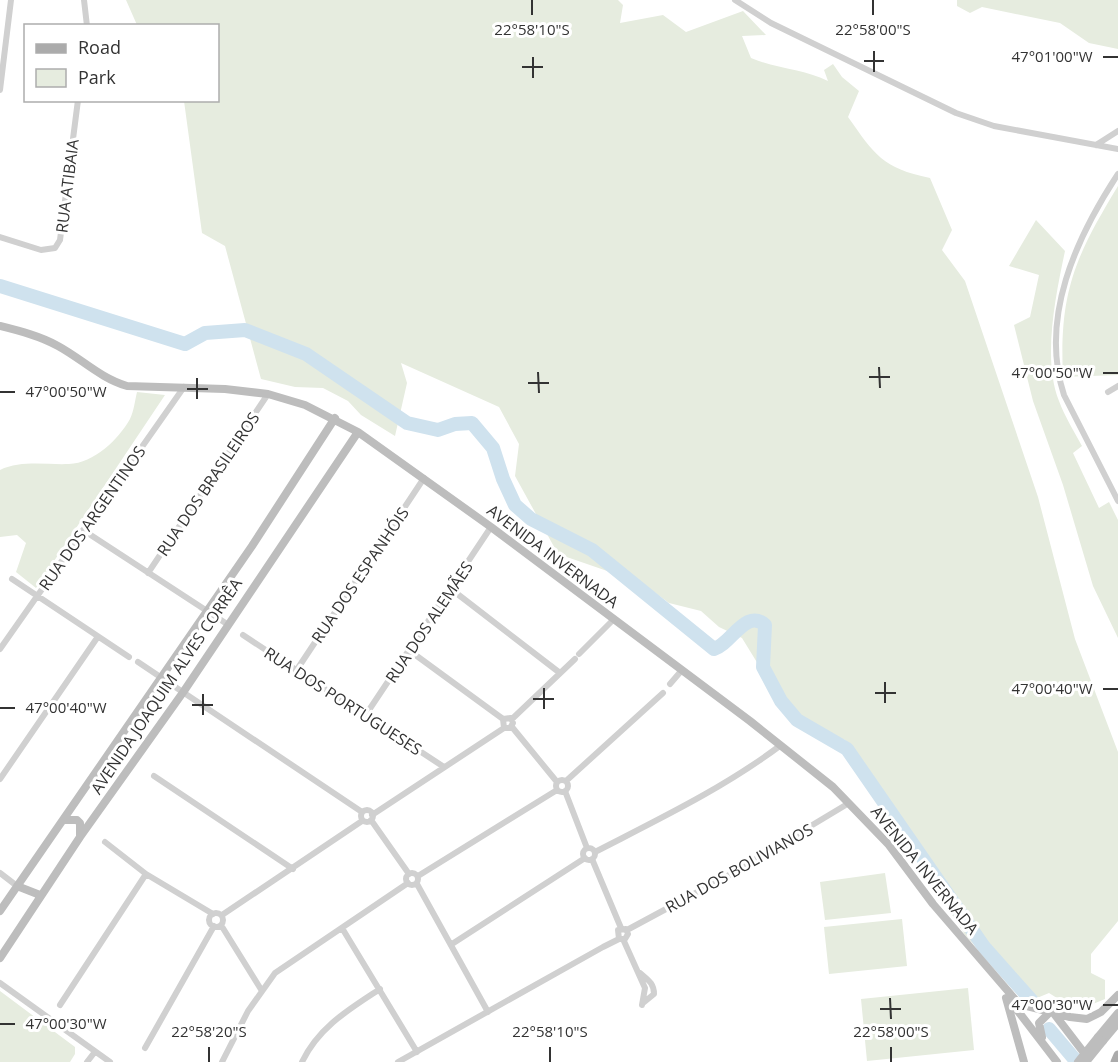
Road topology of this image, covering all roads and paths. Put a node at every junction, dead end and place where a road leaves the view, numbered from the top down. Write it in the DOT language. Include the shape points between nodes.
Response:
graph roads {
  1 [pos="11,0"];
  2 [pos="84,0"];
  3 [pos="735,0"];
  4 [pos="87,24"];
  5 [pos="0,84"];
  6 [pos="78,102"];
  7 [pos="1118,131"];
  8 [pos="1096,145"];
  9 [pos="1118,149"];
  10 [pos="1118,174"];
  11 [pos="0,237"];
  12 [pos="0,326"];
  13 [pos="1118,386"];
  14 [pos="184,387"];
  15 [pos="1108,392"];
  16 [pos="268,394"];
  17 [pos="335,418"];
  18 [pos="358,432"];
  19 [pos="424,478"];
  20 [pos="1118,501"];
  21 [pos="491,527"];
  22 [pos="83,530"];
  23 [pos="148,573"];
  24 [pos="12,579"];
  25 [pos="451,589"];
  26 [pos="37,595"];
  27 [pos="206,612"];
  28 [pos="613,620"];
  29 [pos="227,624"];
  30 [pos="243,635"];
  31 [pos="97,638"];
  32 [pos="0,649"];
  33 [pos="410,651"];
  34 [pos="129,657"];
  35 [pos="138,662"];
  36 [pos="682,670"];
  37 [pos="296,671"];
  38 [pos="560,673"];
  39 [pos="162,678"];
  40 [pos="670,684"];
  41 [pos="184,692"];
  42 [pos="663,693"];
  43 [pos="365,716"];
  44 [pos="509,724"];
  45 [pos="782,745"];
  46 [pos="444,767"];
  47 [pos="154,776"];
  48 [pos="0,779"];
  49 [pos="566,781"];
  50 [pos="557,786"];
  51 [pos="565,791"];
  52 [pos="849,802"];
  53 [pos="362,812"];
  54 [pos="372,817"];
  55 [pos="64,820"];
  56 [pos="362,821"];
  57 [pos="80,837"];
  58 [pos="105,842"];
  59 [pos="587,848"];
  60 [pos="595,852"];
  61 [pos="588,859"];
  62 [pos="293,869"];
  63 [pos="0,873"];
  64 [pos="146,874"];
  65 [pos="408,874"];
  66 [pos="417,880"];
  67 [pos="408,883"];
  68 [pos="17,886"];
  69 [pos="40,895"];
  70 [pos="0,911"];
  71 [pos="213,914"];
  72 [pos="222,915"];
  73 [pos="217,926"];
  74 [pos="342,928"];
  75 [pos="624,929"];
  76 [pos="621,939"];
  77 [pos="452,944"];
  78 [pos="0,958"];
  79 [pos="640,973"];
  80 [pos="994,977"];
  81 [pos="0,983"];
  82 [pos="380,989"];
  83 [pos="262,991"];
  84 [pos="1005,995"];
  85 [pos="1118,995"];
  86 [pos="60,1005"];
  87 [pos="1051,1011"];
  88 [pos="488,1012"];
  89 [pos="1118,1013"];
  90 [pos="1118,1023"];
  91 [pos="1100,1039"];
  92 [pos="145,1048"];
  93 [pos="417,1052"];
  94 [pos="94,1053"];
  95 [pos="1050,1053"];
  96 [pos="1118,1055"];
  97 [pos="87,1062"];
  98 [pos="110,1062"];
  99 [pos="222,1062"];
  100 [pos="302,1062"];
  101 [pos="398,1062"];
  102 [pos="1024,1062"];
  103 [pos="1057,1062"];
  104 [pos="1078,1062"];
  105 [pos="1086,1062"];
  106 [pos="1091,1062"];
  107 [pos="1115,1062"];
  1 -- 5 [label="street"];
  2 -- 4 [label="street"];
  3 -- 8 [label="street" via="771,23 956,113 994,126"];
  6 -- 11 [label="street, RUA ATIBAIA" via="60,240 55,248 41,250"];
  7 -- 8 [label="street"];
  8 -- 9 [label="street"];
  10 -- 20 [label="street" via="1096,208 1067,274 1056,347 1064,395"];
  12 -- 14 [label="main road, AVENIDA INVERNADA" via="59,346 111,381 141,388"];
  13 -- 15 [label="street"];
  14 -- 16 [label="main road, AVENIDA INVERNADA"];
  14 -- 22 [label="street, RUA DOS ARGENTINOS"];
  16 -- 17 [label="main road, AVENIDA INVERNADA"];
  16 -- 23 [label="street, RUA DOS BRASILEIROS"];
  17 -- 18 [label="main road, AVENIDA INVERNADA"];
  17 -- 27 [label="main road, AVENIDA JOAQUIM ALVES CORRÊA"];
  18 -- 19 [label="main road, AVENIDA INVERNADA"];
  18 -- 29 [label="main road, AVENIDA JOAQUIM ALVES CORRÊA"];
  19 -- 21 [label="main road, AVENIDA INVERNADA"];
  19 -- 37 [label="street, RUA DOS ESPANHÓIS"];
  21 -- 25 [label="street, RUA DOS ALEMÃES"];
  21 -- 28 [label="main road, AVENIDA INVERNADA"];
  22 -- 23 [label="street"];
  22 -- 26 [label="street, RUA DOS ARGENTINOS"];
  23 -- 27 [label="street"];
  24 -- 26 [label="street"];
  25 -- 33 [label="street, RUA DOS ALEMÃES"];
  25 -- 38 [label="street"];
  26 -- 31 [label="street"];
  26 -- 32 [label="street, RUA DOS ARGENTINOS"];
  27 -- 29 [label="street"];
  27 -- 39 [label="main road, AVENIDA JOAQUIM ALVES CORRÊA"];
  28 -- 36 [label="main road, AVENIDA INVERNADA"];
  28 -- 38 [label="street"];
  29 -- 41 [label="main road, AVENIDA JOAQUIM ALVES CORRÊA"];
  30 -- 37 [label="street, RUA DOS PORTUGUESES"];
  31 -- 34 [label="street"];
  31 -- 48 [label="street"];
  33 -- 43 [label="street, RUA DOS ALEMÃES"];
  33 -- 44 [label="street"];
  35 -- 39 [label="street"];
  36 -- 40 [label="street"];
  36 -- 45 [label="main road, AVENIDA INVERNADA"];
  37 -- 43 [label="street, RUA DOS PORTUGUESES"];
  38 -- 44 [label="street"];
  39 -- 41 [label="street"];
  39 -- 55 [label="main road, AVENIDA JOAQUIM ALVES CORRÊA"];
  41 -- 53 [label="street"];
  41 -- 57 [label="main road, AVENIDA JOAQUIM ALVES CORRÊA"];
  42 -- 49 [label="street"];
  43 -- 46 [label="street, RUA DOS PORTUGUESES"];
  44 -- 46 [label="street"];
  44 -- 50 [label="street"];
  45 -- 52 [label="main road, AVENIDA INVERNADA"];
  45 -- 60 [label="street" via="682,808"];
  46 -- 54 [label="street"];
  47 -- 62 [label="street"];
  49 -- 50 [label="street"];
  49 -- 51 [label="street"];
  50 -- 51 [label="street"];
  50 -- 66 [label="street"];
  51 -- 59 [label="street"];
  52 -- 75 [label="street, RUA DOS BOLIVIANOS" via="731,874"];
  52 -- 80 [label="main road, AVENIDA INVERNADA" via="889,845"];
  53 -- 54 [label="street" via="368,810"];
  53 -- 56 [label="street"];
  54 -- 56 [label="street"];
  54 -- 65 [label="street"];
  55 -- 57 [label="main road" via="80,823"];
  55 -- 68 [label="main road, AVENIDA JOAQUIM ALVES CORRÊA"];
  56 -- 62 [label="street"];
  57 -- 69 [label="main road, AVENIDA JOAQUIM ALVES CORRÊA"];
  58 -- 64 [label="street"];
  59 -- 60 [label="street"];
  59 -- 61 [label="street" via="584,852"];
  60 -- 61 [label="street"];
  61 -- 75 [label="street"];
  61 -- 77 [label="street"];
  62 -- 72 [label="street"];
  63 -- 68 [label="street"];
  64 -- 71 [label="street"];
  64 -- 86 [label="street"];
  65 -- 66 [label="street"];
  65 -- 67 [label="street"];
  66 -- 67 [label="street"];
  66 -- 77 [label="street"];
  67 -- 74 [label="street"];
  68 -- 69 [label="main road"];
  68 -- 70 [label="main road, AVENIDA JOAQUIM ALVES CORRÊA"];
  69 -- 78 [label="main road, AVENIDA JOAQUIM ALVES CORRÊA"];
  71 -- 72 [label="street"];
  71 -- 73 [label="street" via="210,919"];
  72 -- 73 [label="street"];
  73 -- 83 [label="street"];
  73 -- 92 [label="street"];
  74 -- 82 [label="street"];
  74 -- 83 [label="street" via="275,973"];
  75 -- 76 [label="street" via="628,936"];
  75 -- 76 [label="street" via="616,933"];
  76 -- 79 [label="street"];
  76 -- 88 [label="street"];
  77 -- 88 [label="street"];
  79 -- 79 [label="street" via="654,988 654,994 642,1005 645,988"];
  80 -- 84 [label="main road, AVENIDA INVERNADA"];
  80 -- 87 [label="main road, AVENIDA INVERNADA" via="1019,1004"];
  81 -- 94 [label="street"];
  82 -- 93 [label="street"];
  82 -- 100 [label="street" via="337,1017 318,1035"];
  83 -- 99 [label="street"];
  84 -- 95 [label="main road, AVENIDA INVERNADA"];
  84 -- 102 [label="main road"];
  85 -- 87 [label="main road, AVENIDA INVERNADA" via="1101,1012 1087,1018"];
  87 -- 95 [label="main road" via="1042,1018 1038,1029"];
  87 -- 106 [label="main road"];
  88 -- 93 [label="street"];
  89 -- 91 [label="main road"];
  90 -- 91 [label="main road"];
  91 -- 104 [label="main road, bridge"];
  91 -- 105 [label="main road, bridge"];
  93 -- 101 [label="street"];
  94 -- 97 [label="street"];
  94 -- 98 [label="street"];
  95 -- 103 [label="main road, AVENIDA INVERNADA"];
  96 -- 107 [label="main road"];
}
